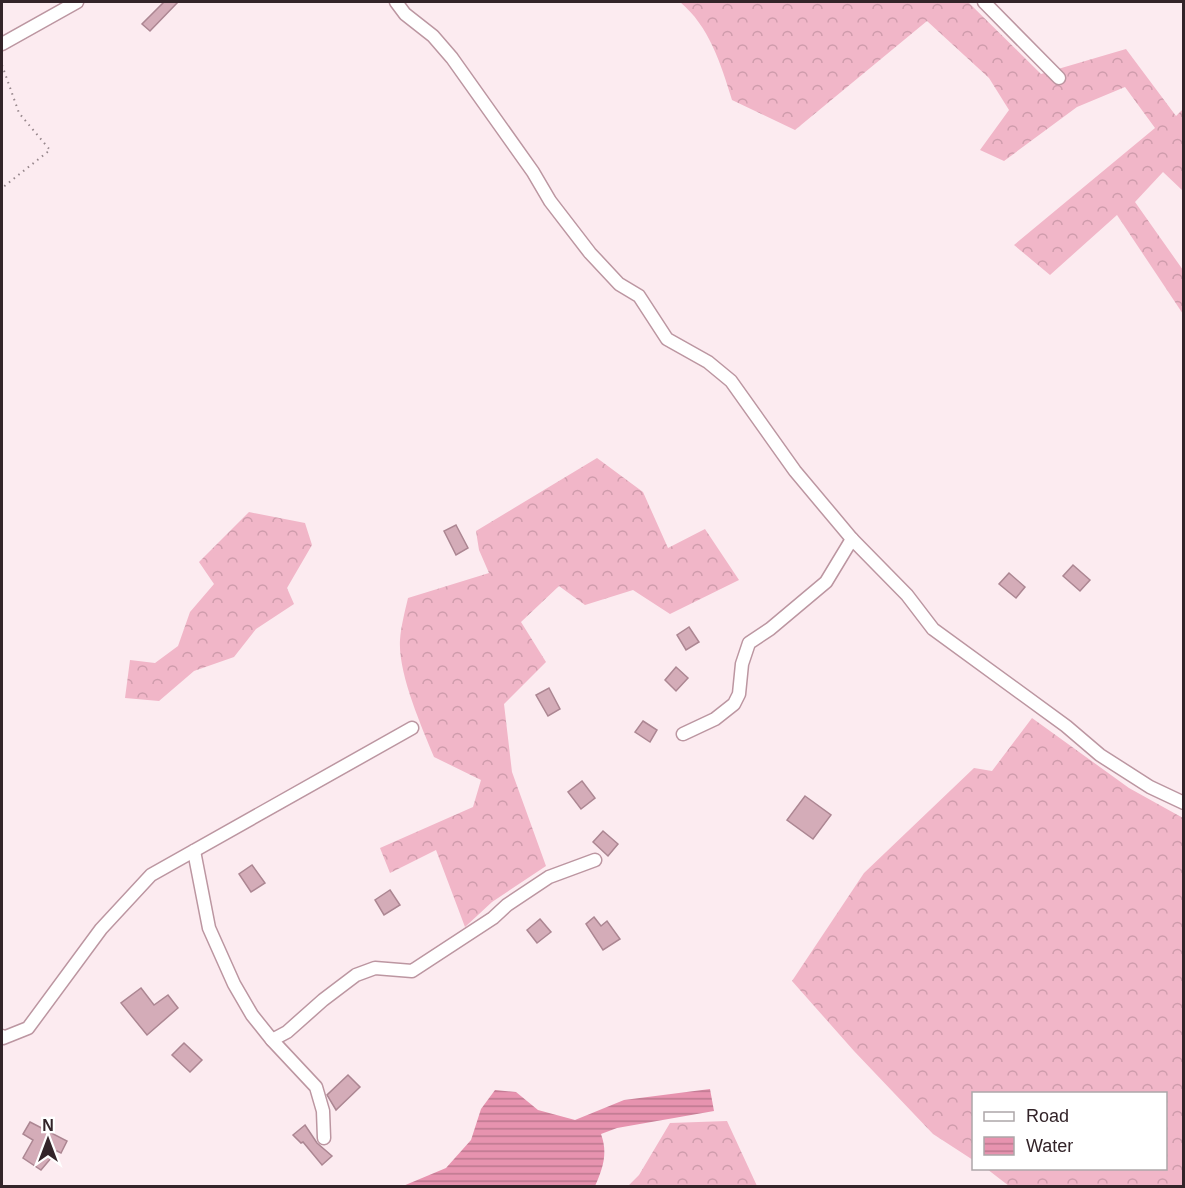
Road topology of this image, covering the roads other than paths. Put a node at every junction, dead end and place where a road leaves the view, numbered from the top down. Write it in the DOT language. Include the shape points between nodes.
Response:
graph roads {
  1 [pos="77,2"];
  2 [pos="396,2"];
  3 [pos="984,2"];
  4 [pos="2,44"];
  5 [pos="1059,78"];
  6 [pos="852,539"];
  7 [pos="412,728"];
  8 [pos="682,734"];
  9 [pos="1184,803"];
  10 [pos="194,851"];
  11 [pos="595,860"];
  12 [pos="2,1036"];
  13 [pos="272,1040"];
  14 [pos="324,1138"];
  1 -- 4 [label="street"];
  2 -- 6 [label="street" via="452,58 590,253 619,284 639,296 667,339 708,362 731,381 795,471"];
  3 -- 5 [label="street"];
  6 -- 8 [label="street" via="826,582 749,643 734,704 715,719"];
  6 -- 9 [label="street" via="907,595 933,629 960,651 1066,726 1100,755"];
  7 -- 10 [label="street"];
  10 -- 12 [label="street" via="151,875 101,929 28,1028"];
  10 -- 13 [label="street" via="209,928 234,984"];
  11 -- 13 [label="street" via="549,878 412,971 375,968 356,975"];
  13 -- 14 [label="street" via="316,1087 323,1111"];
}
